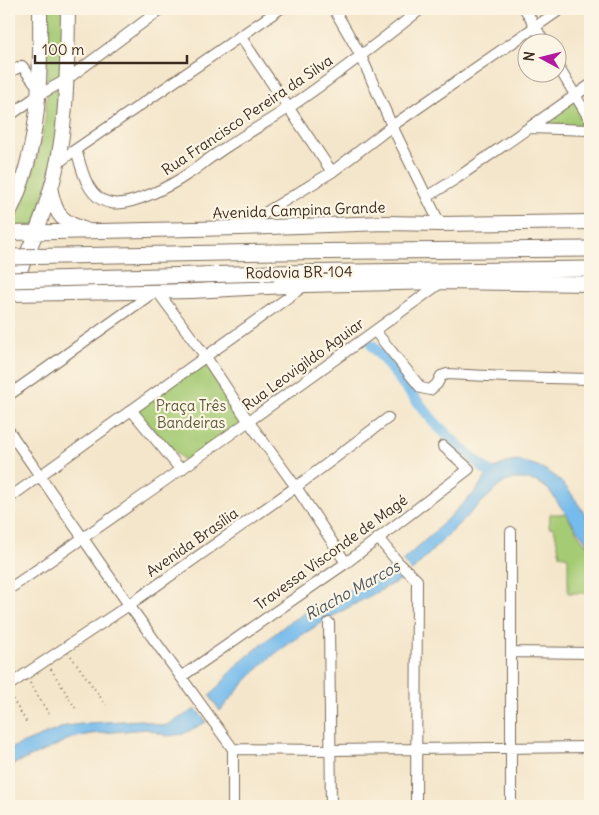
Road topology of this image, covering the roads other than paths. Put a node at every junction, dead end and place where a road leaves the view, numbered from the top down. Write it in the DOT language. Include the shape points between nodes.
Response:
graph roads {
  1 [pos="40,9"];
  2 [pos="68,9"];
  3 [pos="161,9"];
  4 [pos="280,9"];
  5 [pos="334,9"];
  6 [pos="421,9"];
  7 [pos="525,9"];
  8 [pos="561,9"];
  9 [pos="535,26"];
  10 [pos="538,32"];
  11 [pos="240,36"];
  12 [pos="361,56"];
  13 [pos="9,72"];
  14 [pos="66,80"];
  15 [pos="566,80"];
  16 [pos="590,85"];
  17 [pos="38,92"];
  18 [pos="575,95"];
  19 [pos="288,108"];
  20 [pos="9,116"];
  21 [pos="590,120"];
  22 [pos="392,126"];
  23 [pos="529,128"];
  24 [pos="590,130"];
  25 [pos="76,149"];
  26 [pos="57,164"];
  27 [pos="332,172"];
  28 [pos="50,191"];
  29 [pos="427,198"];
  30 [pos="9,213"];
  31 [pos="590,222"];
  32 [pos="440,224"];
  33 [pos="240,228"];
  34 [pos="94,232"];
  35 [pos="9,233"];
  36 [pos="35,233"];
  37 [pos="590,249"];
  38 [pos="9,258"];
  39 [pos="590,268"];
  40 [pos="9,280"];
  41 [pos="442,282"];
  42 [pos="590,284"];
  43 [pos="305,285"];
  44 [pos="156,291"];
  45 [pos="9,294"];
  46 [pos="375,331"];
  47 [pos="206,357"];
  48 [pos="590,378"];
  49 [pos="9,395"];
  50 [pos="132,411"];
  51 [pos="388,418"];
  52 [pos="249,422"];
  53 [pos="9,433"];
  54 [pos="443,446"];
  55 [pos="181,470"];
  56 [pos="40,476"];
  57 [pos="296,486"];
  58 [pos="9,498"];
  59 [pos="511,532"];
  60 [pos="83,538"];
  61 [pos="378,538"];
  62 [pos="346,563"];
  63 [pos="9,589"];
  64 [pos="129,605"];
  65 [pos="329,622"];
  66 [pos="511,652"];
  67 [pos="590,652"];
  68 [pos="181,677"];
  69 [pos="9,685"];
  70 [pos="590,747"];
  71 [pos="417,748"];
  72 [pos="511,748"];
  73 [pos="234,749"];
  74 [pos="331,750"];
  75 [pos="233,806"];
  76 [pos="331,806"];
  77 [pos="416,806"];
  78 [pos="511,806"];
  1 -- 17 [label="main road"];
  2 -- 14 [label="main road"];
  3 -- 14 [label="street"];
  4 -- 11 [label="street"];
  5 -- 12 [label="street"];
  6 -- 12 [label="street, Rua Francisco Pereira da Silva"];
  7 -- 9 [label="street"];
  8 -- 9 [label="street"];
  9 -- 10 [label="street"];
  9 -- 22 [label="street"];
  11 -- 19 [label="street"];
  11 -- 25 [label="street"];
  12 -- 19 [label="street, Rua Francisco Pereira da Silva"];
  12 -- 22 [label="street"];
  13 -- 17 [label="street" via="22,66"];
  14 -- 17 [label="street"];
  14 -- 26 [label="main road" via="63,135"];
  15 -- 18 [label="street"];
  16 -- 18 [label="street"];
  17 -- 20 [label="street"];
  17 -- 30 [label="main road" via="30,151"];
  18 -- 21 [label="street"];
  18 -- 23 [label="street"];
  19 -- 25 [label="street, Rua Francisco Pereira da Silva" via="187,175 152,194 122,204 101,200 91,191"];
  19 -- 27 [label="street"];
  22 -- 27 [label="street"];
  22 -- 29 [label="street"];
  23 -- 24 [label="street"];
  23 -- 29 [label="street"];
  25 -- 26 [label="street"];
  26 -- 28 [label="main road"];
  27 -- 33 [label="street"];
  28 -- 34 [label="main road" via="57,213 64,220"];
  28 -- 36 [label="main road"];
  29 -- 32 [label="street"];
  31 -- 32 [label="main road, Avenida Campina Grande"];
  32 -- 33 [label="main road, Avenida Campina Grande"];
  33 -- 34 [label="main road, Avenida Campina Grande"];
  34 -- 36 [label="main road, Avenida Campina Grande"];
  35 -- 36 [label="main road, Avenida Campina Grande"];
  36 -- 45 [label="main road"];
  37 -- 38 [label="highway, Rodovia BR-104, bridge"];
  39 -- 40 [label="highway, Rodovia BR-104, bridge" via="274,272"];
  41 -- 42 [label="main road"];
  41 -- 43 [label="main road"];
  41 -- 46 [label="street, Rua Leovigildo Aguiar"];
  43 -- 44 [label="main road"];
  43 -- 47 [label="street"];
  44 -- 45 [label="main road"];
  44 -- 47 [label="street"];
  44 -- 49 [label="street"];
  46 -- 48 [label="street" via="421,388 430,390 441,376 447,374"];
  46 -- 52 [label="street, Rua Leovigildo Aguiar"];
  47 -- 50 [label="street"];
  47 -- 52 [label="street"];
  50 -- 55 [label="street"];
  50 -- 56 [label="street"];
  51 -- 57 [label="street, Avenida Brasília"];
  52 -- 55 [label="street, Rua Leovigildo Aguiar"];
  52 -- 57 [label="street"];
  53 -- 56 [label="street"];
  54 -- 61 [label="street, Travessa Visconde de Magé" via="469,469"];
  55 -- 60 [label="street, Rua Leovigildo Aguiar"];
  56 -- 58 [label="street"];
  56 -- 60 [label="street"];
  57 -- 62 [label="street"];
  57 -- 64 [label="street, Avenida Brasília"];
  59 -- 66 [label="street"];
  60 -- 63 [label="street, Rua Leovigildo Aguiar"];
  60 -- 64 [label="street"];
  61 -- 62 [label="street, Travessa Visconde de Magé"];
  61 -- 71 [label="street" via="418,580"];
  62 -- 68 [label="street, Travessa Visconde de Magé"];
  64 -- 68 [label="street"];
  64 -- 69 [label="street, Avenida Brasília"];
  65 -- 74 [label="street"];
  66 -- 67 [label="street"];
  66 -- 72 [label="street"];
  68 -- 73 [label="street"];
  70 -- 72 [label="street"];
  71 -- 72 [label="street"];
  71 -- 74 [label="street"];
  71 -- 77 [label="street"];
  72 -- 78 [label="street"];
  73 -- 74 [label="street"];
  73 -- 75 [label="street"];
  74 -- 76 [label="street"];
}
